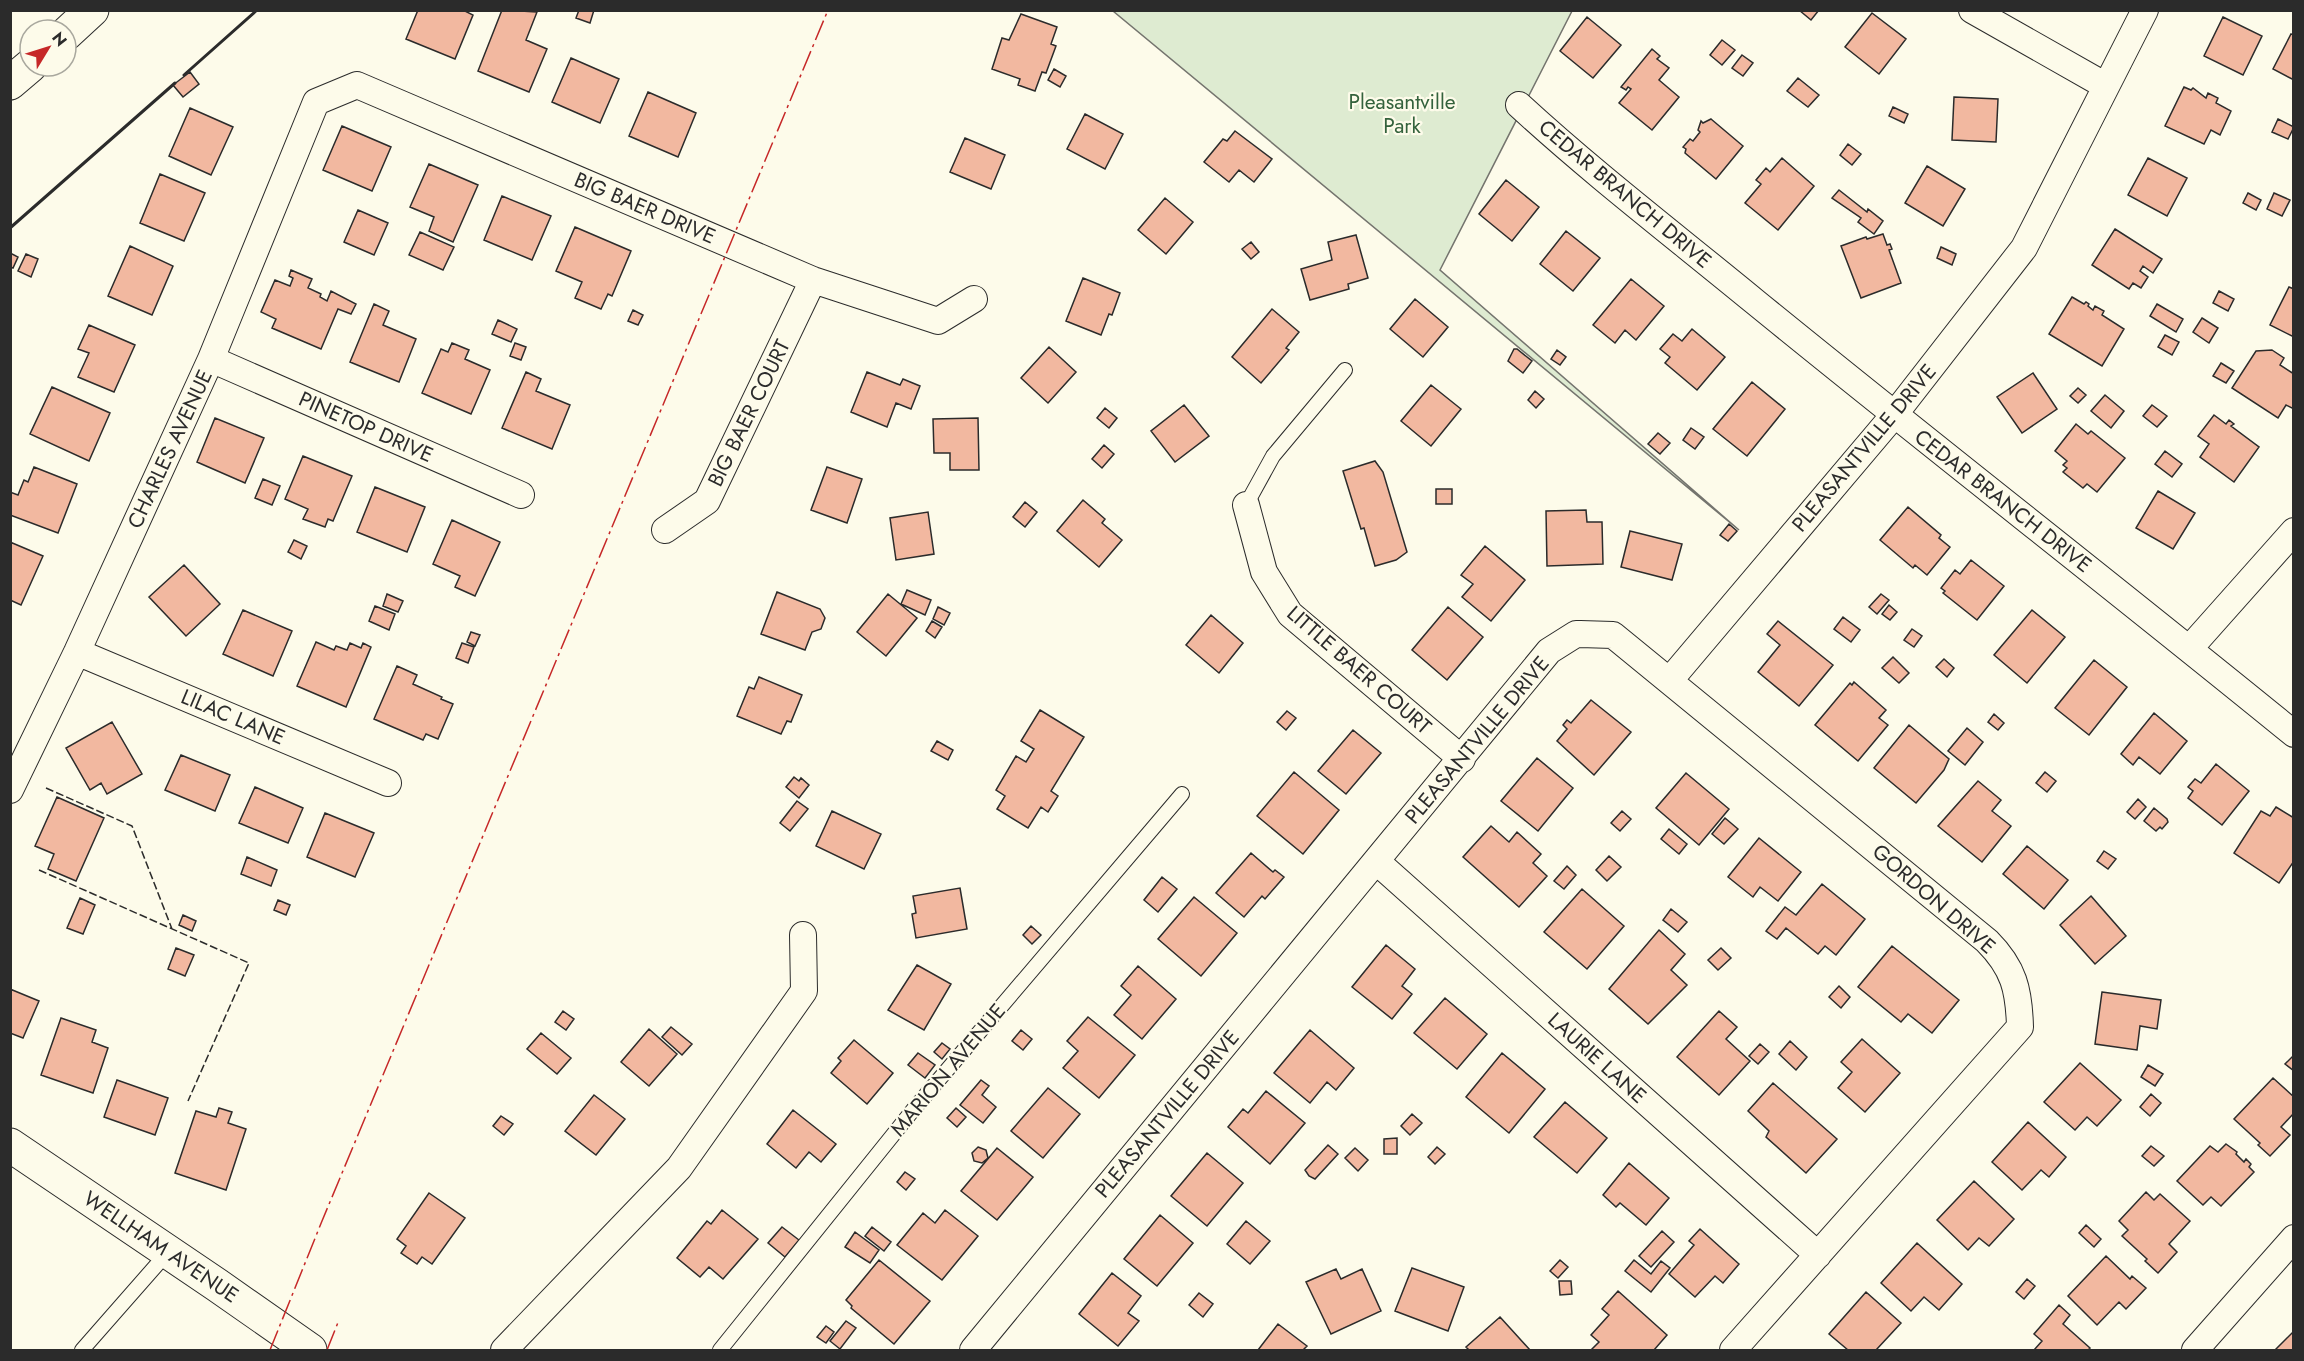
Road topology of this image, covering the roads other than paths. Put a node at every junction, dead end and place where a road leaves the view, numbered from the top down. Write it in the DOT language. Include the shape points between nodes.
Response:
graph roads {
  1 [pos="92,10"];
  2 [pos="1972,10"];
  3 [pos="2145,10"];
  4 [pos="78,23"];
  5 [pos="2106,86"];
  6 [pos="316,102"];
  7 [pos="1520,105"];
  8 [pos="813,280"];
  9 [pos="974,299"];
  10 [pos="211,359"];
  11 [pos="1345,370"];
  12 [pos="1894,415"];
  13 [pos="521,495"];
  14 [pos="1246,505"];
  15 [pos="665,530"];
  16 [pos="2294,531"];
  17 [pos="2189,649"];
  18 [pos="77,652"];
  19 [pos="1670,680"];
  20 [pos="2294,734"];
  21 [pos="1462,759"];
  22 [pos="388,783"];
  23 [pos="10,790"];
  24 [pos="1182,794"];
  25 [pos="1376,861"];
  26 [pos="803,935"];
  27 [pos="10,1145"];
  28 [pos="2294,1238"];
  29 [pos="168,1251"];
  30 [pos="1818,1255"];
  31 [pos="82,1350"];
  32 [pos="310,1350"];
  33 [pos="504,1350"];
  34 [pos="720,1350"];
  35 [pos="973,1350"];
  36 [pos="1733,1350"];
  37 [pos="2195,1350"];
  1 -- 4 [label="main road"];
  2 -- 5 [label="street"];
  3 -- 5 [label="street, PLEASANTVILLE DRIVE"];
  5 -- 12 [label="street, PLEASANTVILLE DRIVE" via="2024,248"];
  6 -- 8 [label="street, BIG BAER DRIVE" via="357,85"];
  6 -- 10 [label="street, CHARLES AVENUE"];
  7 -- 12 [label="street, CEDAR BRANCH DRIVE" via="1566,148"];
  8 -- 9 [label="street, BIG BAER DRIVE" via="938,321"];
  8 -- 15 [label="street, BIG BAER COURT" via="707,501"];
  10 -- 13 [label="street, PINETOP DRIVE"];
  10 -- 18 [label="street, CHARLES AVENUE"];
  11 -- 14 [label="lane" via="1273,456"];
  12 -- 17 [label="street, CEDAR BRANCH DRIVE"];
  12 -- 19 [label="street, PLEASANTVILLE DRIVE"];
  14 -- 21 [label="street, LITTLE BAER COURT" via="1264,572 1290,614"];
  16 -- 17 [label="street"];
  17 -- 20 [label="street, CEDAR BRANCH DRIVE"];
  18 -- 22 [label="street, LILAC LANE"];
  18 -- 23 [label="street, CHARLES AVENUE"];
  19 -- 21 [label="street, PLEASANTVILLE DRIVE" via="1613,635 1576,634 1549,651"];
  19 -- 30 [label="street, GORDON DRIVE" via="1987,941 2006,963 2019,996 2020,1026"];
  21 -- 25 [label="street, PLEASANTVILLE DRIVE"];
  24 -- 34 [label="lane, MARION AVENUE" via="913,1110"];
  25 -- 30 [label="street, LAURIE LANE"];
  25 -- 35 [label="street, PLEASANTVILLE DRIVE"];
  26 -- 33 [label="street" via="804,991 679,1168"];
  27 -- 29 [label="main road, WELLHAM AVENUE"];
  28 -- 37 [label="street"];
  29 -- 31 [label="lane"];
  29 -- 32 [label="main road, WELLHAM AVENUE"];
  30 -- 36 [label="street, GORDON DRIVE"];
}
